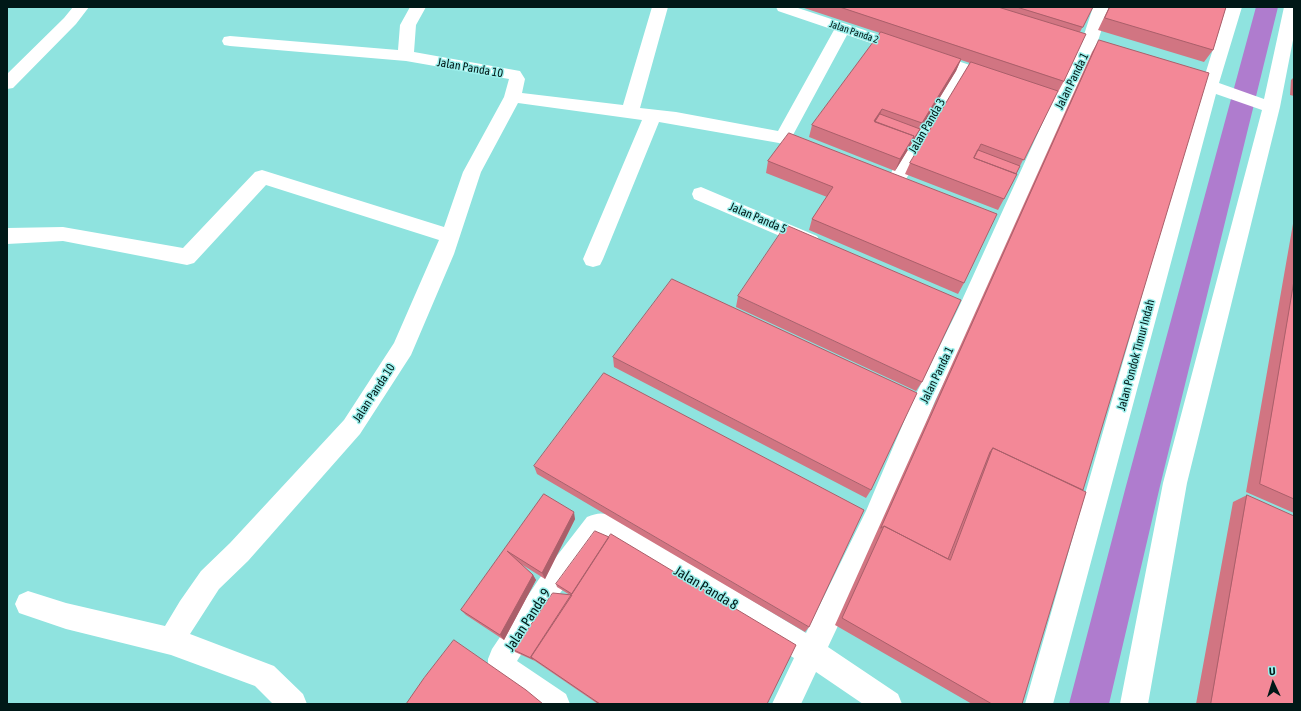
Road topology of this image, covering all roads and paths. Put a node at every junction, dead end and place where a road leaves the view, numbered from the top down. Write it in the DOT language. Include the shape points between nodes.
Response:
graph roads {
  1 [pos="81,7"];
  2 [pos="418,7"];
  3 [pos="660,7"];
  4 [pos="1101,7"];
  5 [pos="1234,7"];
  6 [pos="1292,7"];
  7 [pos="783,8"];
  8 [pos="844,28"];
  9 [pos="230,41"];
  10 [pos="406,56"];
  11 [pos="960,69"];
  12 [pos="1182,77"];
  13 [pos="7,84"];
  14 [pos="1011,84"];
  15 [pos="1215,87"];
  16 [pos="512,97"];
  17 [pos="1267,106"];
  18 [pos="630,112"];
  19 [pos="653,115"];
  20 [pos="783,138"];
  21 [pos="829,157"];
  22 [pos="894,183"];
  23 [pos="701,194"];
  24 [pos="7,236"];
  25 [pos="450,236"];
  26 [pos="824,247"];
  27 [pos="593,260"];
  28 [pos="903,390"];
  29 [pos="924,400"];
  30 [pos="854,508"];
  31 [pos="875,519"];
  32 [pos="599,525"];
  33 [pos="28,604"];
  34 [pos="171,641"];
  35 [pos="812,653"];
  36 [pos="293,704"];
  37 [pos="556,704"];
  38 [pos="786,704"];
  39 [pos="888,704"];
  40 [pos="1039,704"];
  41 [pos="1134,704"];
  1 -- 13 [label="street"];
  2 -- 10 [label="street" via="408,25"];
  3 -- 18 [label="street"];
  4 -- 29 [label="street, Jalan Panda 1" via="1088,47 1055,98 961,306"];
  5 -- 15 [label="street, Jalan Pondok Timur Indah"];
  6 -- 17 [label="street"];
  7 -- 8 [label="street, Jalan Panda 2"];
  8 -- 11 [label="street, Jalan Panda 2"];
  8 -- 20 [label="street"];
  9 -- 10 [label="street"];
  10 -- 16 [label="street, Jalan Panda 10" via="514,75 517,82"];
  11 -- 14 [label="street, Jalan Panda 2"];
  11 -- 22 [label="street, Jalan Panda 3"];
  12 -- 15 [label="street"];
  15 -- 17 [label="street"];
  15 -- 40 [label="street, Jalan Pondok Timur Indah"];
  16 -- 18 [label="street"];
  16 -- 25 [label="street, Jalan Panda 10" via="472,172"];
  17 -- 41 [label="street" via="1175,482"];
  18 -- 19 [label="street"];
  19 -- 20 [label="street"];
  19 -- 27 [label="street"];
  20 -- 21 [label="street"];
  23 -- 26 [label="street, Jalan Panda 5"];
  24 -- 25 [label="street" via="63,234 187,257 262,177"];
  25 -- 34 [label="street, Jalan Panda 10" via="403,348 352,427 210,580"];
  28 -- 29 [label="street"];
  29 -- 31 [label="street, Jalan Panda 1"];
  30 -- 31 [label="street"];
  31 -- 35 [label="street, Jalan Panda 1"];
  32 -- 35 [label="street, Jalan Panda 8" via="603,525"];
  32 -- 37 [label="street, Jalan Panda 9" via="548,588 502,659 502,665 506,670"];
  33 -- 34 [label="street" via="66,616"];
  34 -- 36 [label="street" via="264,676"];
  35 -- 38 [label="street, Jalan Panda 1"];
  35 -- 39 [label="street, Jalan Panda 8"];
}
